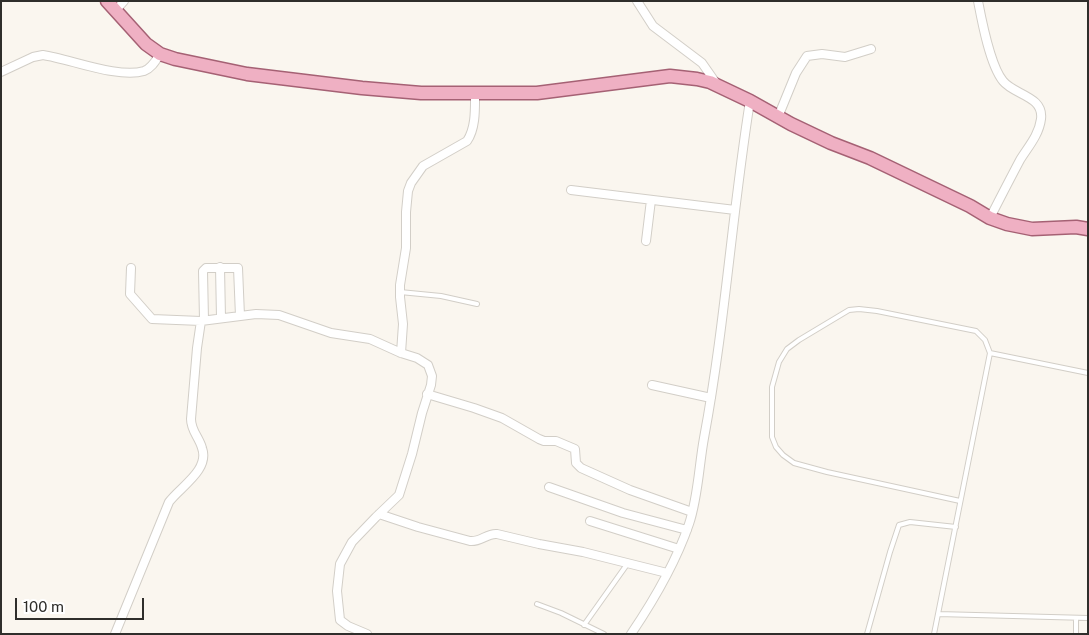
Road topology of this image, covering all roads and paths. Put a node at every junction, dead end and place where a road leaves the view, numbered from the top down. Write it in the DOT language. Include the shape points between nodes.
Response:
graph roads {
  1 [pos="637,1"];
  2 [pos="978,1"];
  3 [pos="116,4"];
  4 [pos="871,49"];
  5 [pos="160,54"];
  6 [pos="1,72"];
  7 [pos="718,86"];
  8 [pos="475,93"];
  9 [pos="750,101"];
  10 [pos="778,117"];
  11 [pos="571,190"];
  12 [pos="651,200"];
  13 [pos="735,210"];
  14 [pos="990,218"];
  15 [pos="1088,229"];
  16 [pos="646,241"];
  17 [pos="131,268"];
  18 [pos="220,268"];
  19 [pos="400,292"];
  20 [pos="477,304"];
  21 [pos="240,316"];
  22 [pos="221,318"];
  23 [pos="202,320"];
  24 [pos="401,353"];
  25 [pos="990,353"];
  26 [pos="1088,373"];
  27 [pos="652,385"];
  28 [pos="428,394"];
  29 [pos="711,398"];
  30 [pos="548,487"];
  31 [pos="960,501"];
  32 [pos="692,512"];
  33 [pos="379,514"];
  34 [pos="590,521"];
  35 [pos="956,527"];
  36 [pos="686,530"];
  37 [pos="679,549"];
  38 [pos="628,563"];
  39 [pos="667,572"];
  40 [pos="537,604"];
  41 [pos="938,614"];
  42 [pos="1076,618"];
  43 [pos="1088,618"];
  44 [pos="584,625"];
  45 [pos="115,634"];
  46 [pos="367,634"];
  47 [pos="604,634"];
  48 [pos="631,634"];
  49 [pos="866,634"];
  50 [pos="934,634"];
  51 [pos="1076,634"];
  1 -- 7 [label="street" via="653,26 702,63"];
  2 -- 14 [label="street" via="984,34 1002,80 1034,100 1042,119"];
  3 -- 5 [label="main road" via="146,44"];
  4 -- 10 [label="street" via="845,57 807,56 796,73"];
  5 -- 6 [label="street" via="152,67 145,71 125,73 43,55"];
  5 -- 8 [label="main road" via="247,74 293,80 421,93"];
  7 -- 8 [label="main road" via="670,76 537,93"];
  7 -- 9 [label="main road"];
  8 -- 19 [label="street" via="470,136 423,166 411,183"];
  9 -- 10 [label="main road"];
  9 -- 13 [label="street"];
  10 -- 14 [label="main road" via="870,158"];
  11 -- 12 [label="street"];
  12 -- 13 [label="street"];
  12 -- 16 [label="street"];
  13 -- 29 [label="street"];
  14 -- 15 [label="main road" via="1022,228"];
  17 -- 23 [label="street" via="130,294 152,319"];
  18 -- 21 [label="street" via="239,269"];
  18 -- 22 [label="street"];
  18 -- 23 [label="street" via="203,270"];
  19 -- 20 [label="lane"];
  19 -- 24 [label="street"];
  21 -- 22 [label="street"];
  21 -- 24 [label="street" via="279,315 331,333 370,339"];
  22 -- 23 [label="street"];
  23 -- 45 [label="street" via="191,419 203,450 203,460 199,470 169,502"];
  24 -- 28 [label="street" via="428,365 432,376"];
  25 -- 26 [label="lane"];
  25 -- 31 [label="lane"];
  25 -- 31 [label="lane" via="985,340 976,331 854,309 837,316 787,349 779,362 772,387 772,437 776,447 794,463"];
  27 -- 29 [label="street"];
  28 -- 32 [label="street" via="457,401 502,418 544,441 559,442 575,449 576,463 581,468"];
  28 -- 33 [label="street" via="399,495"];
  29 -- 32 [label="street"];
  30 -- 36 [label="street" via="623,513"];
  31 -- 35 [label="lane"];
  32 -- 36 [label="street"];
  33 -- 38 [label="street" via="470,541 497,534"];
  33 -- 46 [label="street" via="352,542 338,570 340,620"];
  34 -- 37 [label="street"];
  35 -- 41 [label="lane"];
  35 -- 49 [label="lane" via="910,522 899,525"];
  36 -- 37 [label="street"];
  37 -- 39 [label="street"];
  38 -- 39 [label="street"];
  38 -- 44 [label="lane"];
  39 -- 48 [label="street"];
  40 -- 44 [label="lane"];
  41 -- 42 [label="lane"];
  41 -- 50 [label="lane"];
  42 -- 43 [label="lane"];
  42 -- 51 [label="lane"];
  44 -- 47 [label="lane"];
}
